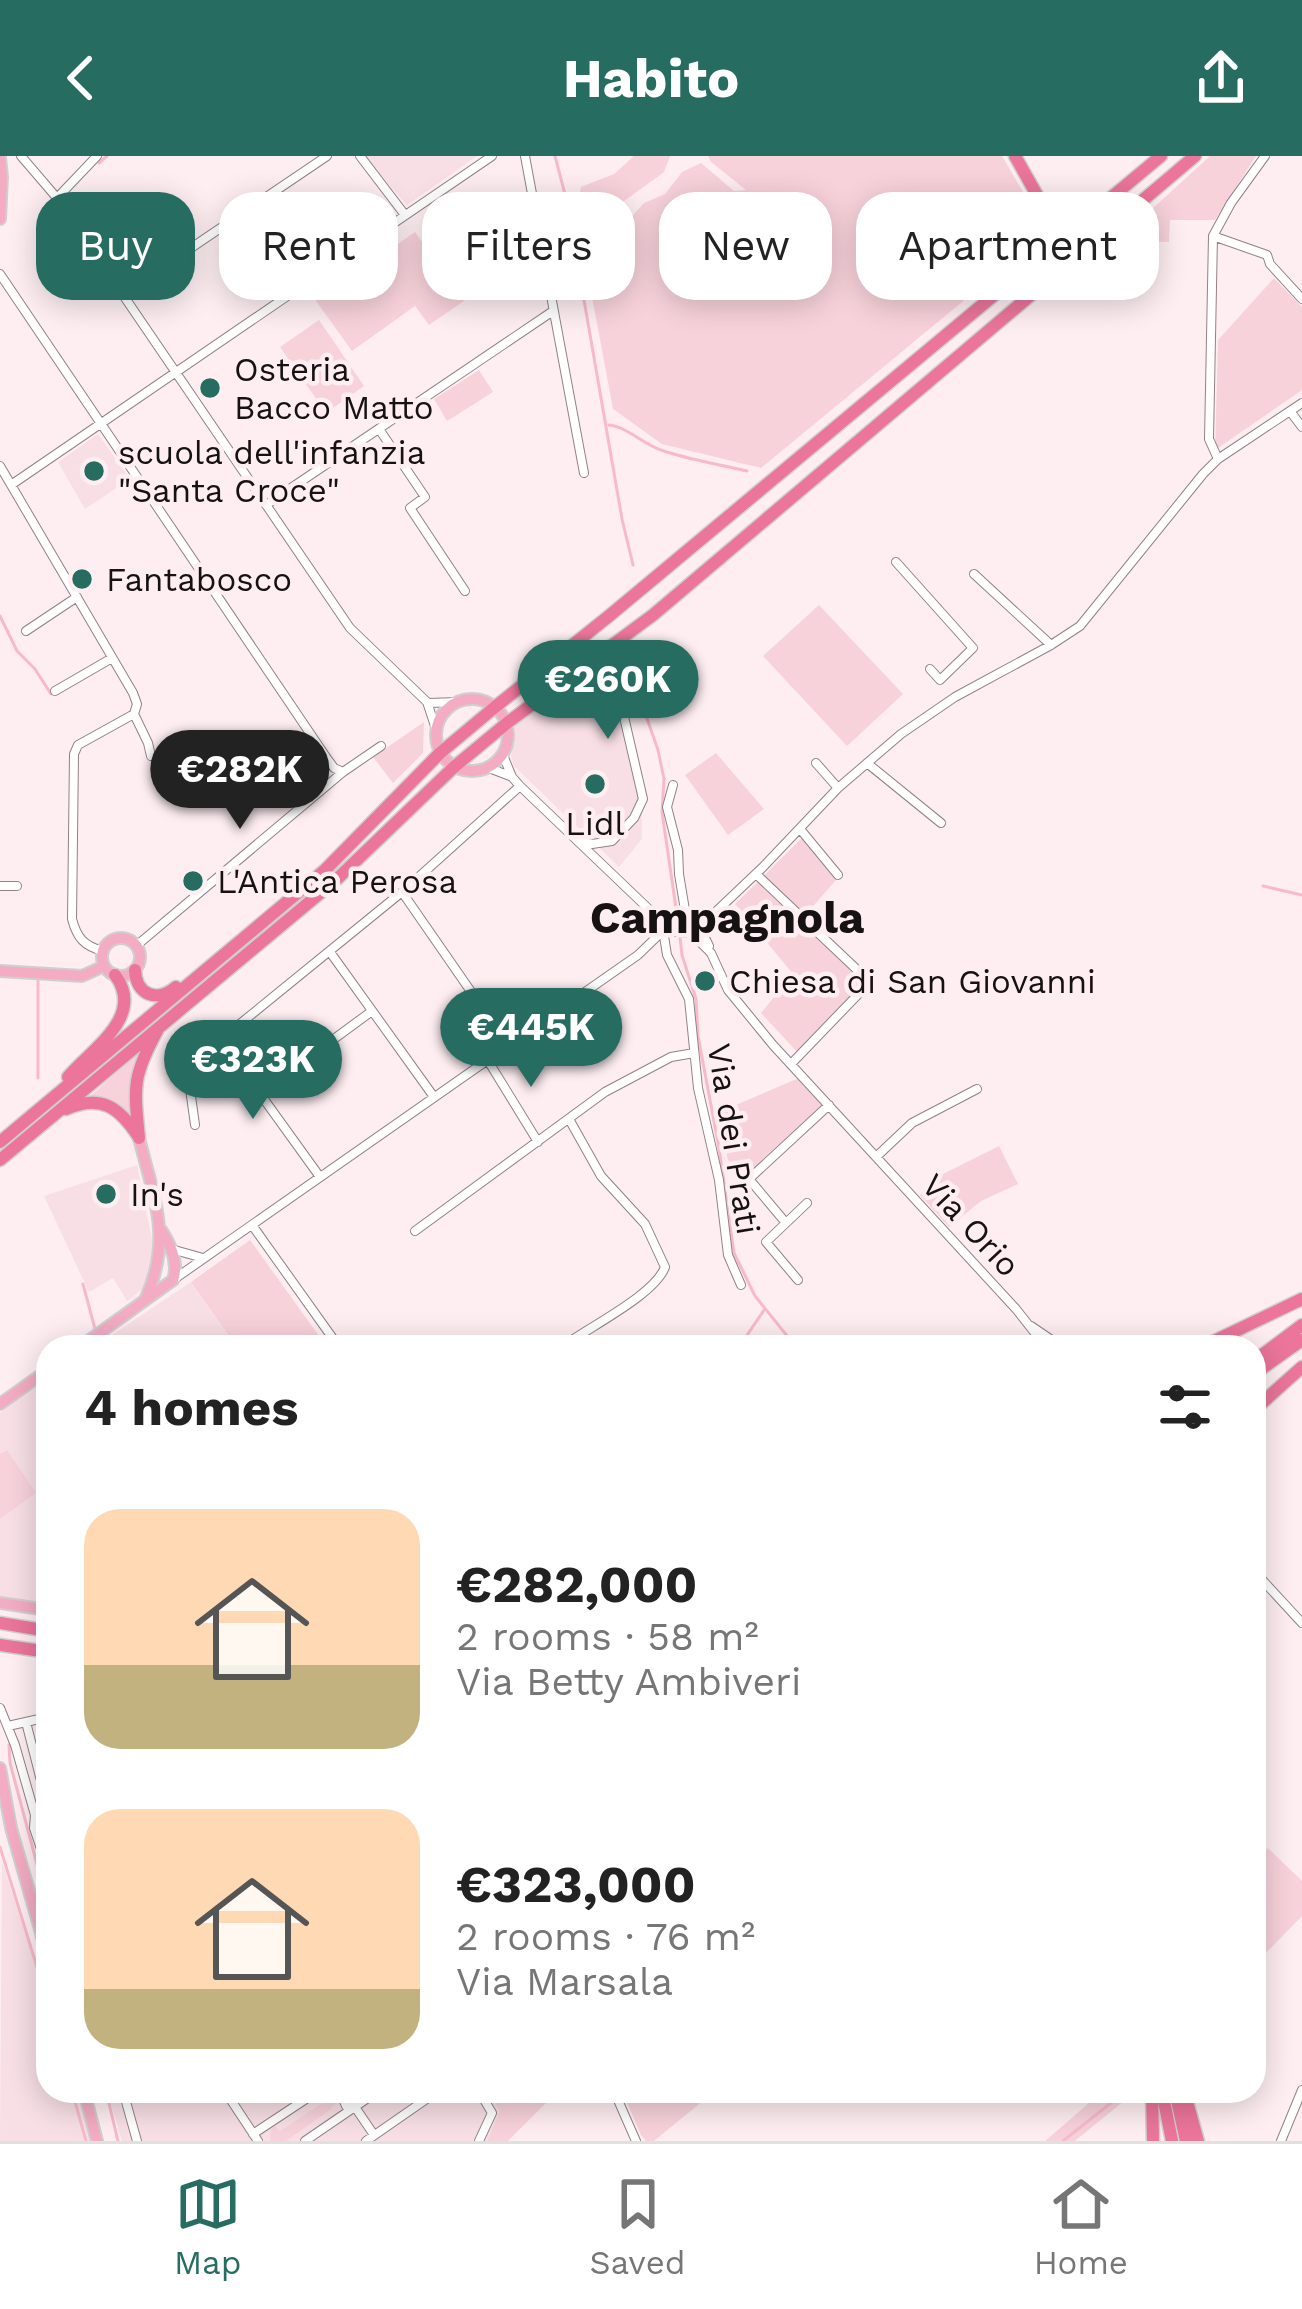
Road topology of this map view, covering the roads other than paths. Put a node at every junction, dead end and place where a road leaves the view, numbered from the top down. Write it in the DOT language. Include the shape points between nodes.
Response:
graph roads {
  1 [pos="21,156"];
  2 [pos="97,156"];
  3 [pos="327,156"];
  4 [pos="360,156"];
  5 [pos="492,156"];
  6 [pos="525,156"];
  7 [pos="1016,156"];
  8 [pos="1161,156"];
  9 [pos="1196,156"];
  10 [pos="1265,156"];
  11 [pos="0,158"];
  12 [pos="52,192"];
  13 [pos="63,192"];
  14 [pos="273,192"];
  15 [pos="1034,192"];
  16 [pos="1118,192"];
  17 [pos="405,215"];
  18 [pos="0,219"];
  19 [pos="398,220"];
  20 [pos="1214,236"];
  21 [pos="1,276"];
  22 [pos="1302,299"];
  23 [pos="127,300"];
  24 [pos="281,300"];
  25 [pos="988,300"];
  26 [pos="553,311"];
  27 [pos="176,371"];
  28 [pos="1302,403"];
  29 [pos="1290,411"];
  30 [pos="101,423"];
  31 [pos="1302,427"];
  32 [pos="379,429"];
  33 [pos="1218,459"];
  34 [pos="0,466"];
  35 [pos="584,473"];
  36 [pos="11,485"];
  37 [pos="266,505"];
  38 [pos="896,562"];
  39 [pos="974,574"];
  40 [pos="465,591"];
  41 [pos="77,597"];
  42 [pos="26,632"];
  43 [pos="1052,646"];
  44 [pos="112,658"];
  45 [pos="931,669"];
  46 [pos="55,691"];
  47 [pos="427,702"];
  48 [pos="458,702"];
  49 [pos="535,702"];
  50 [pos="495,707"];
  51 [pos="134,714"];
  52 [pos="507,723"];
  53 [pos="436,728"];
  54 [pos="382,746"];
  55 [pos="440,753"];
  56 [pos="503,755"];
  57 [pos="151,756"];
  58 [pos="816,763"];
  59 [pos="867,763"];
  60 [pos="454,766"];
  61 [pos="488,768"];
  62 [pos="343,772"];
  63 [pos="512,777"];
  64 [pos="674,785"];
  65 [pos="520,786"];
  66 [pos="838,788"];
  67 [pos="941,824"];
  68 [pos="800,829"];
  69 [pos="578,842"];
  70 [pos="756,874"];
  71 [pos="838,875"];
  72 [pos="309,884"];
  73 [pos="0,886"];
  74 [pos="17,886"];
  75 [pos="402,892"];
  76 [pos="669,928"];
  77 [pos="691,930"];
  78 [pos="136,946"];
  79 [pos="103,951"];
  80 [pos="329,952"];
  81 [pos="135,970"];
  82 [pos="0,971"];
  83 [pos="109,971"];
  84 [pos="566,1004"];
  85 [pos="372,1011"];
  86 [pos="160,1025"];
  87 [pos="585,1026"];
  88 [pos="222,1041"];
  89 [pos="508,1045"];
  90 [pos="694,1053"];
  91 [pos="488,1059"];
  92 [pos="790,1064"];
  93 [pos="977,1089"];
  94 [pos="259,1094"];
  95 [pos="434,1097"];
  96 [pos="51,1100"];
  97 [pos="829,1105"];
  98 [pos="54,1115"];
  99 [pos="569,1119"];
  100 [pos="196,1125"];
  101 [pos="139,1138"];
  102 [pos="0,1142"];
  103 [pos="538,1142"];
  104 [pos="876,1157"];
  105 [pos="0,1160"];
  106 [pos="320,1177"];
  107 [pos="807,1203"];
  108 [pos="786,1223"];
  109 [pos="251,1225"];
  110 [pos="415,1232"];
  111 [pos="166,1251"];
  112 [pos="204,1258"];
  113 [pos="173,1280"];
  114 [pos="798,1280"];
  115 [pos="741,1285"];
  116 [pos="1302,1298"];
  117 [pos="145,1300"];
  118 [pos="1302,1325"];
  119 [pos="1030,1326"];
  120 [pos="97,1335"];
  121 [pos="330,1335"];
  122 [pos="582,1335"];
  123 [pos="1037,1335"];
  124 [pos="1044,1335"];
  125 [pos="1226,1335"];
  126 [pos="1302,1340"];
  127 [pos="1266,1352"];
  128 [pos="1266,1366"];
  129 [pos="1302,1367"];
  130 [pos="36,1378"];
  131 [pos="1266,1399"];
  132 [pos="0,1404"];
  133 [pos="1266,1584"];
  134 [pos="0,1603"];
  135 [pos="36,1608"];
  136 [pos="0,1620"];
  137 [pos="1302,1623"];
  138 [pos="36,1628"];
  139 [pos="0,1644"];
  140 [pos="36,1650"];
  141 [pos="4,1717"];
  142 [pos="36,1720"];
  143 [pos="26,1722"];
  144 [pos="36,1761"];
  145 [pos="0,1768"];
  146 [pos="36,1832"];
  147 [pos="36,1905"];
  148 [pos="1302,2090"];
  149 [pos="87,2103"];
  150 [pos="126,2103"];
  151 [pos="233,2103"];
  152 [pos="302,2103"];
  153 [pos="345,2103"];
  154 [pos="355,2103"];
  155 [pos="361,2103"];
  156 [pos="421,2103"];
  157 [pos="486,2103"];
  158 [pos="619,2103"];
  159 [pos="1152,2103"];
  160 [pos="1164,2103"];
  161 [pos="1181,2103"];
  162 [pos="1184,2103"];
  163 [pos="355,2107"];
  164 [pos="256,2137"];
  165 [pos="370,2138"];
  166 [pos="98,2141"];
  167 [pos="136,2141"];
  168 [pos="305,2141"];
  169 [pos="479,2141"];
  170 [pos="636,2141"];
  171 [pos="1154,2141"];
  172 [pos="1172,2141"];
  173 [pos="1186,2141"];
  174 [pos="1198,2141"];
  175 [pos="1281,2141"];
  1 -- 12 [label="street"];
  2 -- 13 [label="street"];
  3 -- 14 [label="street"];
  4 -- 17 [label="street"];
  5 -- 17 [label="street"];
  6 -- 26 [label="street"];
  7 -- 15 [label="highway"];
  8 -- 16 [label="highway"];
  9 -- 49 [label="highway" via="652,615"];
  10 -- 20 [label="street"];
  11 -- 18 [label="main road"];
  17 -- 19 [label="street"];
  20 -- 22 [label="street" via="1267,255"];
  20 -- 33 [label="street" via="1209,439"];
  21 -- 30 [label="street"];
  23 -- 27 [label="street"];
  24 -- 27 [label="street"];
  25 -- 50 [label="highway"];
  26 -- 32 [label="street"];
  26 -- 35 [label="street"];
  27 -- 30 [label="street"];
  27 -- 37 [label="street"];
  28 -- 29 [label="street"];
  29 -- 31 [label="street"];
  29 -- 33 [label="street"];
  30 -- 36 [label="street"];
  30 -- 62 [label="street"];
  32 -- 37 [label="street"];
  32 -- 40 [label="street" via="425,497 410,508"];
  33 -- 43 [label="street" via="1080,626"];
  34 -- 36 [label="street"];
  36 -- 41 [label="street"];
  37 -- 47 [label="street" via="350,628"];
  38 -- 45 [label="street" via="973,648 940,680"];
  39 -- 43 [label="street"];
  41 -- 42 [label="street"];
  41 -- 44 [label="street"];
  43 -- 59 [label="street" via="934,710"];
  44 -- 46 [label="street"];
  44 -- 51 [label="street" via="133,693"];
  47 -- 48 [label="street"];
  47 -- 53 [label="street"];
  48 -- 50 [label="main road"];
  48 -- 53 [label="main road"];
  49 -- 52 [label="highway"];
  49 -- 69 [label="street" via="591,673 604,674 618,691 643,799 612,841"];
  50 -- 52 [label="main road"];
  50 -- 55 [label="highway"];
  51 -- 57 [label="street"];
  51 -- 79 [label="street" via="74,754 72,920 85,944"];
  52 -- 56 [label="main road"];
  52 -- 60 [label="highway"];
  53 -- 55 [label="main road"];
  54 -- 62 [label="street"];
  55 -- 60 [label="main road"];
  55 -- 72 [label="highway"];
  56 -- 61 [label="main road"];
  56 -- 63 [label="street"];
  58 -- 66 [label="street"];
  59 -- 66 [label="street"];
  59 -- 67 [label="street"];
  60 -- 61 [label="main road"];
  60 -- 86 [label="highway" via="337,880"];
  61 -- 63 [label="street"];
  62 -- 78 [label="street"];
  63 -- 65 [label="street"];
  64 -- 77 [label="street, Via Orio" via="668,807"];
  65 -- 69 [label="street"];
  65 -- 75 [label="street"];
  66 -- 68 [label="street"];
  68 -- 70 [label="street"];
  68 -- 71 [label="street"];
  69 -- 76 [label="street"];
  70 -- 77 [label="street"];
  70 -- 92 [label="street" via="870,982"];
  72 -- 81 [label="highway" via="167,994 142,991"];
  72 -- 96 [label="highway"];
  73 -- 74 [label="street"];
  75 -- 80 [label="street"];
  75 -- 89 [label="street"];
  76 -- 77 [label="street"];
  76 -- 84 [label="street"];
  76 -- 90 [label="street, Via dei Prati" via="667,955 689,999"];
  77 -- 92 [label="street, Via Orio" via="728,991"];
  78 -- 79 [label="main road" via="121,938"];
  78 -- 81 [label="main road"];
  79 -- 83 [label="main road"];
  80 -- 85 [label="street"];
  80 -- 88 [label="street"];
  81 -- 83 [label="main road"];
  82 -- 83 [label="main road"];
  83 -- 96 [label="highway" via="124,992 118,1023"];
  84 -- 87 [label="street"];
  84 -- 89 [label="street"];
  85 -- 94 [label="street"];
  85 -- 95 [label="street"];
  86 -- 98 [label="highway"];
  86 -- 101 [label="highway" via="135,1080"];
  88 -- 94 [label="street"];
  88 -- 100 [label="street" via="187,1067"];
  89 -- 91 [label="street"];
  90 -- 99 [label="street" via="628,1078"];
  90 -- 115 [label="street, Via dei Prati" via="728,1255"];
  91 -- 95 [label="street"];
  91 -- 103 [label="street"];
  92 -- 97 [label="street, Via Orio"];
  93 -- 104 [label="street" via="912,1123"];
  94 -- 106 [label="street"];
  95 -- 106 [label="street"];
  96 -- 102 [label="highway"];
  97 -- 104 [label="street, Via Orio"];
  97 -- 108 [label="street" via="749,1179"];
  98 -- 101 [label="highway" via="74,1105 110,1106"];
  98 -- 105 [label="highway"];
  99 -- 103 [label="street"];
  99 -- 122 [label="street" via="601,1176 645,1224 664,1264 661,1277"];
  101 -- 111 [label="main road"];
  103 -- 110 [label="street"];
  104 -- 119 [label="street, Via Orio"];
  106 -- 109 [label="street"];
  107 -- 108 [label="street"];
  108 -- 114 [label="street" via="766,1241"];
  109 -- 112 [label="street"];
  109 -- 121 [label="street"];
  111 -- 112 [label="street"];
  111 -- 113 [label="main road"];
  111 -- 117 [label="main road"];
  112 -- 113 [label="street"];
  113 -- 117 [label="main road"];
  116 -- 125 [label="highway"];
  117 -- 120 [label="main road"];
  118 -- 127 [label="highway"];
  119 -- 123 [label="street, Via Orio"];
  119 -- 124 [label="street, Via Orio"];
  126 -- 128 [label="highway"];
  129 -- 131 [label="highway"];
  130 -- 132 [label="main road"];
  133 -- 137 [label="street"];
  134 -- 135 [label="main road"];
  136 -- 138 [label="highway"];
  139 -- 140 [label="highway"];
  141 -- 143 [label="street"];
  141 -- 146 [label="street"];
  142 -- 143 [label="street"];
  143 -- 144 [label="street"];
  145 -- 147 [label="main road"];
  148 -- 175 [label="street"];
  149 -- 166 [label="main road"];
  150 -- 167 [label="street"];
  151 -- 164 [label="street"];
  152 -- 164 [label="street"];
  153 -- 163 [label="street"];
  154 -- 163 [label="street"];
  155 -- 163 [label="street"];
  156 -- 165 [label="street"];
  157 -- 169 [label="street" via="492,2113"];
  158 -- 170 [label="street"];
  159 -- 171 [label="highway"];
  160 -- 172 [label="highway"];
  161 -- 173 [label="highway"];
  162 -- 174 [label="highway"];
  163 -- 165 [label="street"];
  163 -- 168 [label="street"];
}
